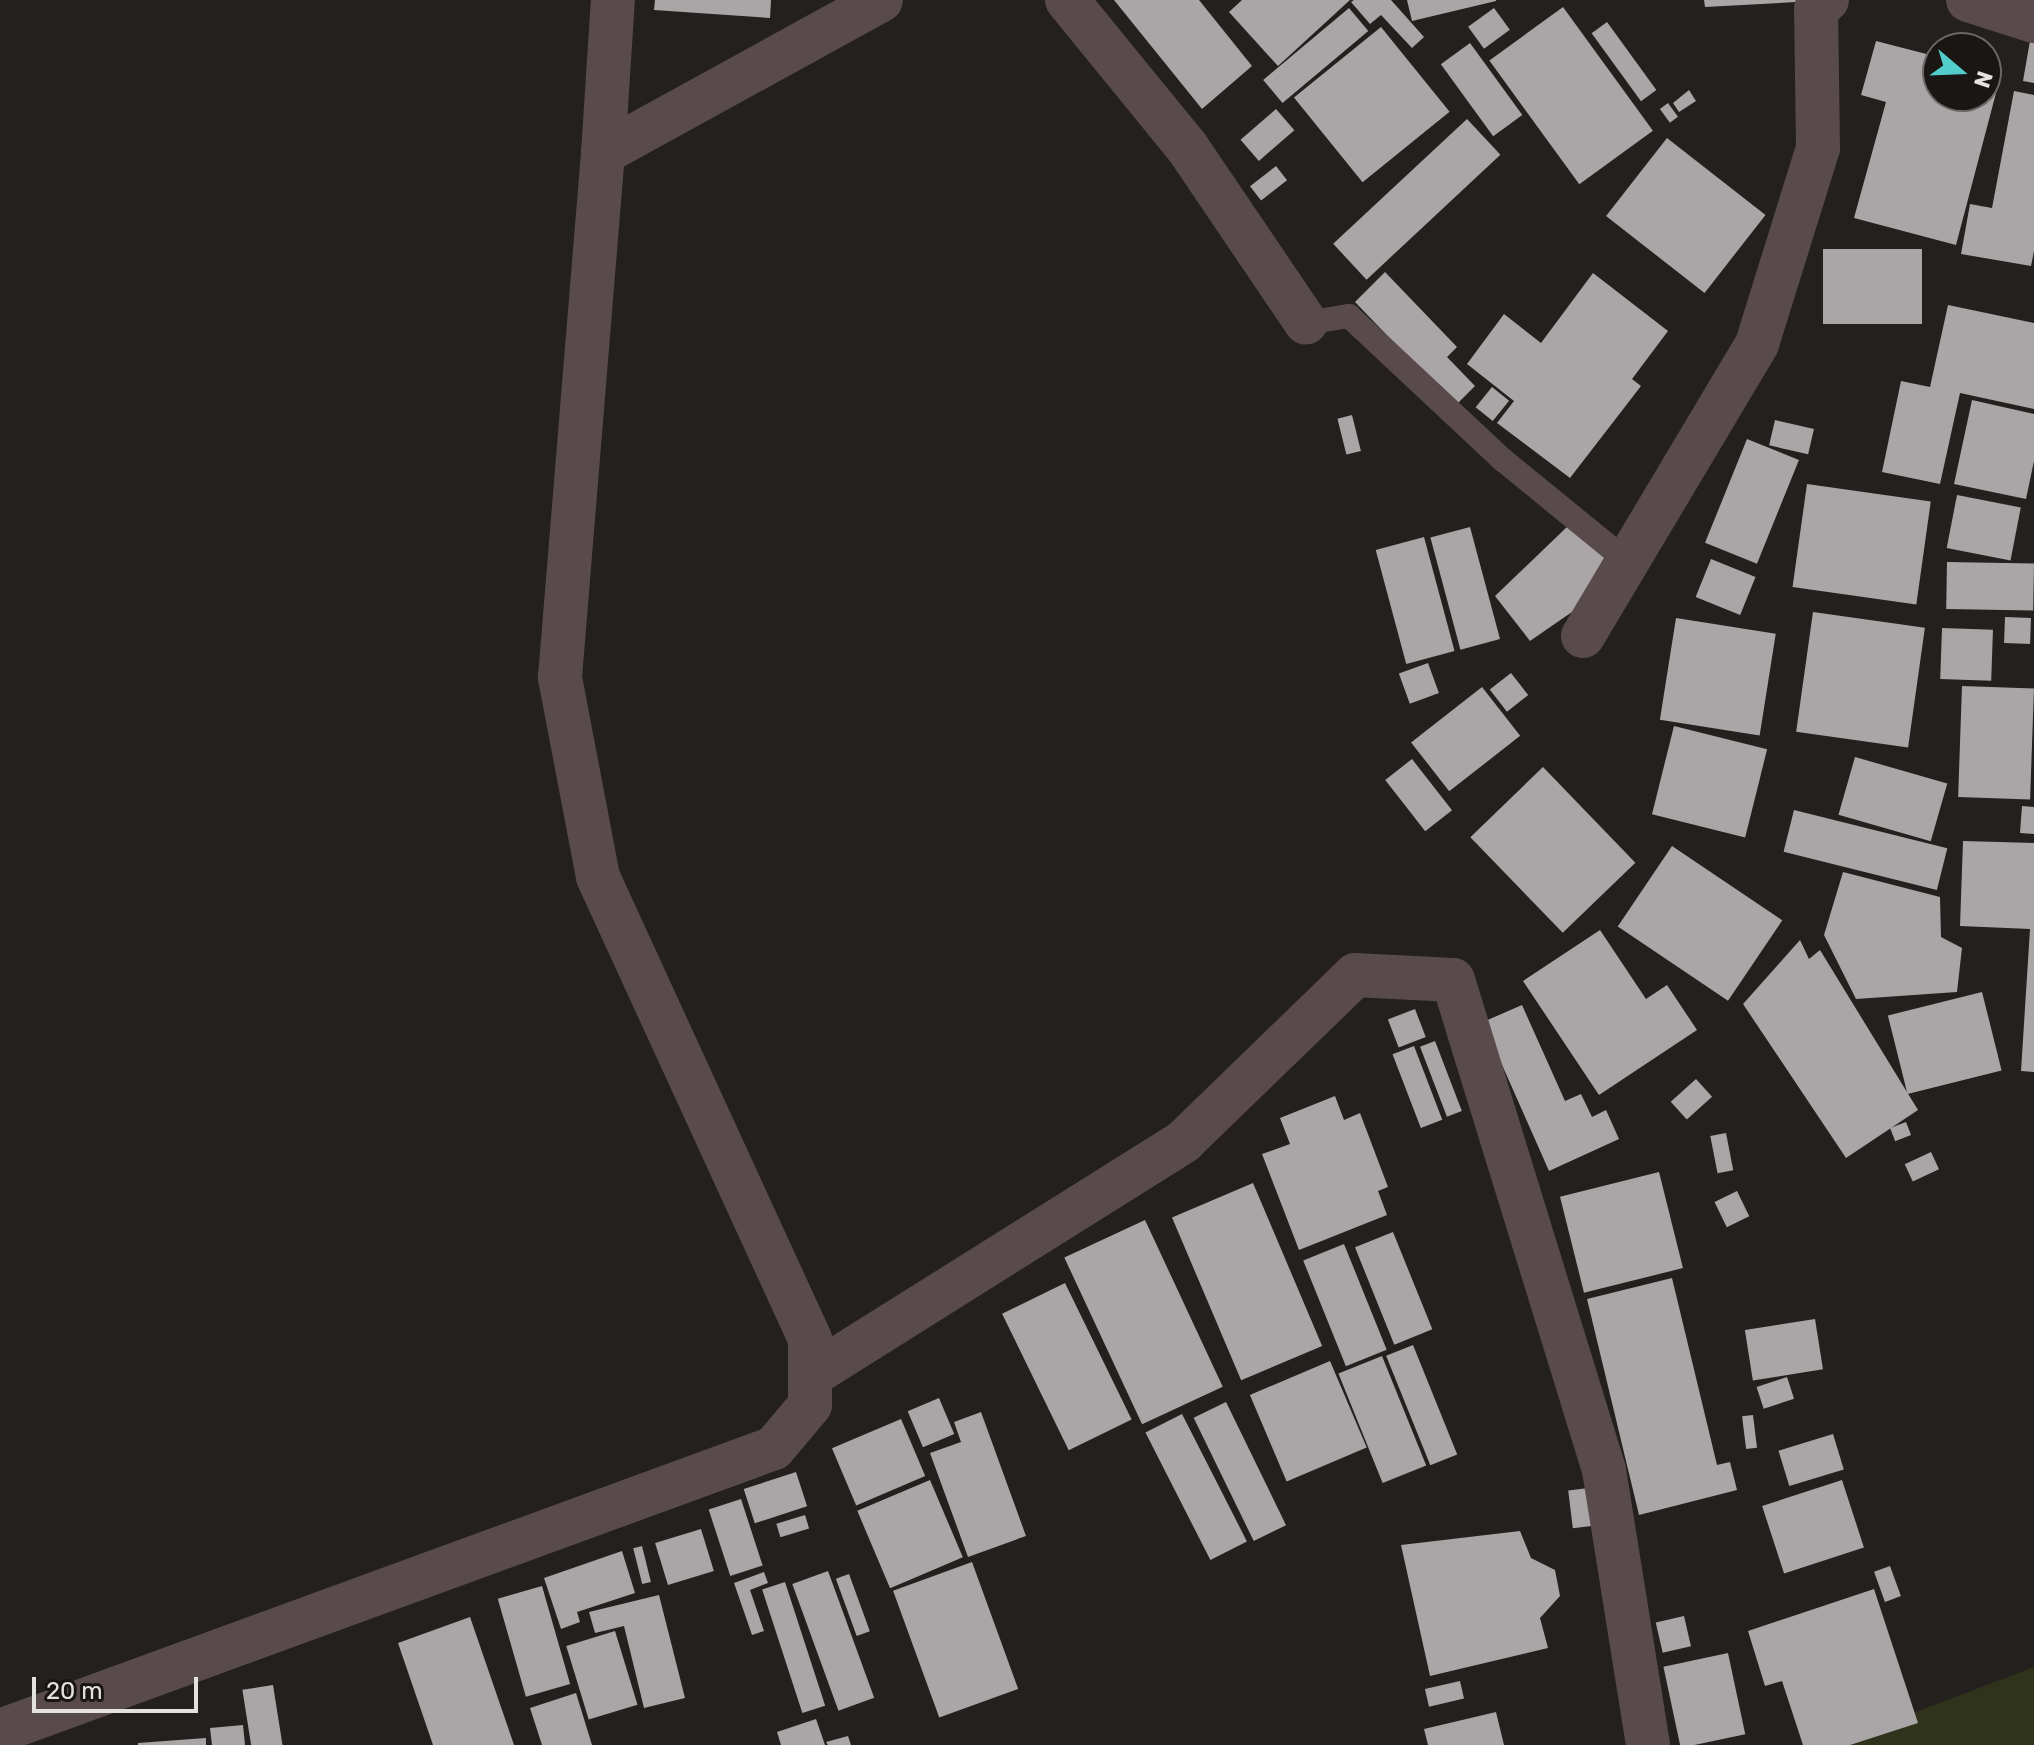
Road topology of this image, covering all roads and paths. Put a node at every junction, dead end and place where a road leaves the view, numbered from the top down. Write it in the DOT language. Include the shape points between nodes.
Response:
graph roads {
  1 [pos="613,0"];
  2 [pos="881,0"];
  3 [pos="1067,0"];
  4 [pos="1827,0"];
  5 [pos="1968,0"];
  6 [pos="2034,21"];
  7 [pos="603,153"];
  8 [pos="1306,323"];
  9 [pos="1627,561"];
  10 [pos="1583,636"];
  11 [pos="810,1376"];
  12 [pos="0,1731"];
  13 [pos="1648,1745"];
  1 -- 7 [label="street"];
  2 -- 7 [label="street"];
  3 -- 8 [label="street" via="1187,147"];
  4 -- 9 [label="street" via="1816,9 1818,148 1757,344"];
  5 -- 6 [label="street"];
  7 -- 11 [label="street" via="560,677 598,877 810,1339"];
  8 -- 9 [label="lane" via="1349,316 1503,460"];
  9 -- 10 [label="street"];
  11 -- 12 [label="street" via="810,1405 774,1448"];
  11 -- 13 [label="street" via="1184,1141 1355,975 1453,980 1604,1470"];
}
